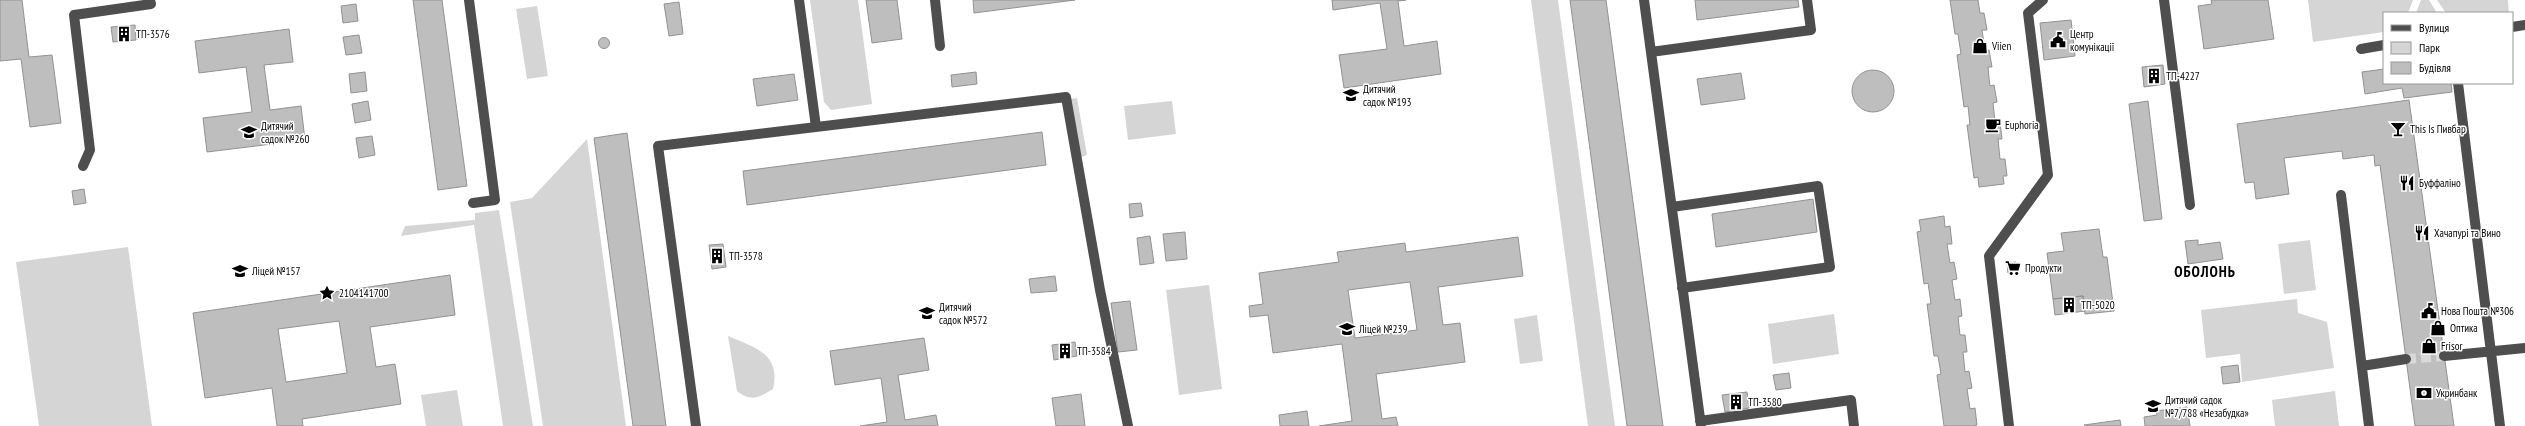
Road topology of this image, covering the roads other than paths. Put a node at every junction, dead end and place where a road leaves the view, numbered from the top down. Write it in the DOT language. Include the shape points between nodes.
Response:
graph roads {
  1 [pos="150,0"];
  2 [pos="469,0"];
  3 [pos="799,0"];
  4 [pos="935,0"];
  5 [pos="1644,0"];
  6 [pos="1807,0"];
  7 [pos="2043,0"];
  8 [pos="2164,0"];
  9 [pos="2525,25"];
  10 [pos="2513,27"];
  11 [pos="2383,45"];
  12 [pos="940,46"];
  13 [pos="2361,49"];
  14 [pos="1651,52"];
  15 [pos="2458,84"];
  16 [pos="816,127"];
  17 [pos="83,166"];
  18 [pos="2341,195"];
  19 [pos="473,203"];
  20 [pos="2190,205"];
  21 [pos="1672,207"];
  22 [pos="1682,288"];
  23 [pos="2525,348"];
  24 [pos="2491,351"];
  25 [pos="2444,356"];
  26 [pos="2406,360"];
  27 [pos="2362,366"];
  28 [pos="1700,423"];
  29 [pos="696,426"];
  30 [pos="1128,426"];
  31 [pos="1854,426"];
  32 [pos="2009,426"];
  33 [pos="2369,426"];
  34 [pos="2500,426"];
  1 -- 17 [label="lane" via="151,4 74,15 90,150"];
  2 -- 19 [label="lane" via="495,200"];
  3 -- 16 [label="lane"];
  4 -- 12 [label="lane"];
  5 -- 14 [label="lane"];
  6 -- 14 [label="lane" via="1811,30"];
  7 -- 32 [label="lane" via="2028,12 2048,175 1989,256"];
  8 -- 20 [label="lane"];
  9 -- 10 [label="lane"];
  11 -- 13 [label="lane"];
  14 -- 21 [label="lane"];
  15 -- 24 [label="lane"];
  16 -- 29 [label="lane" via="658,146"];
  16 -- 30 [label="lane" via="1066,97 1100,290"];
  18 -- 27 [label="lane"];
  21 -- 22 [label="lane"];
  21 -- 22 [label="lane" via="1818,186 1830,267"];
  22 -- 28 [label="lane"];
  23 -- 24 [label="lane"];
  24 -- 25 [label="lane"];
  24 -- 34 [label="lane"];
  26 -- 27 [label="lane"];
  27 -- 33 [label="lane"];
  28 -- 31 [label="lane" via="1851,400"];
}
